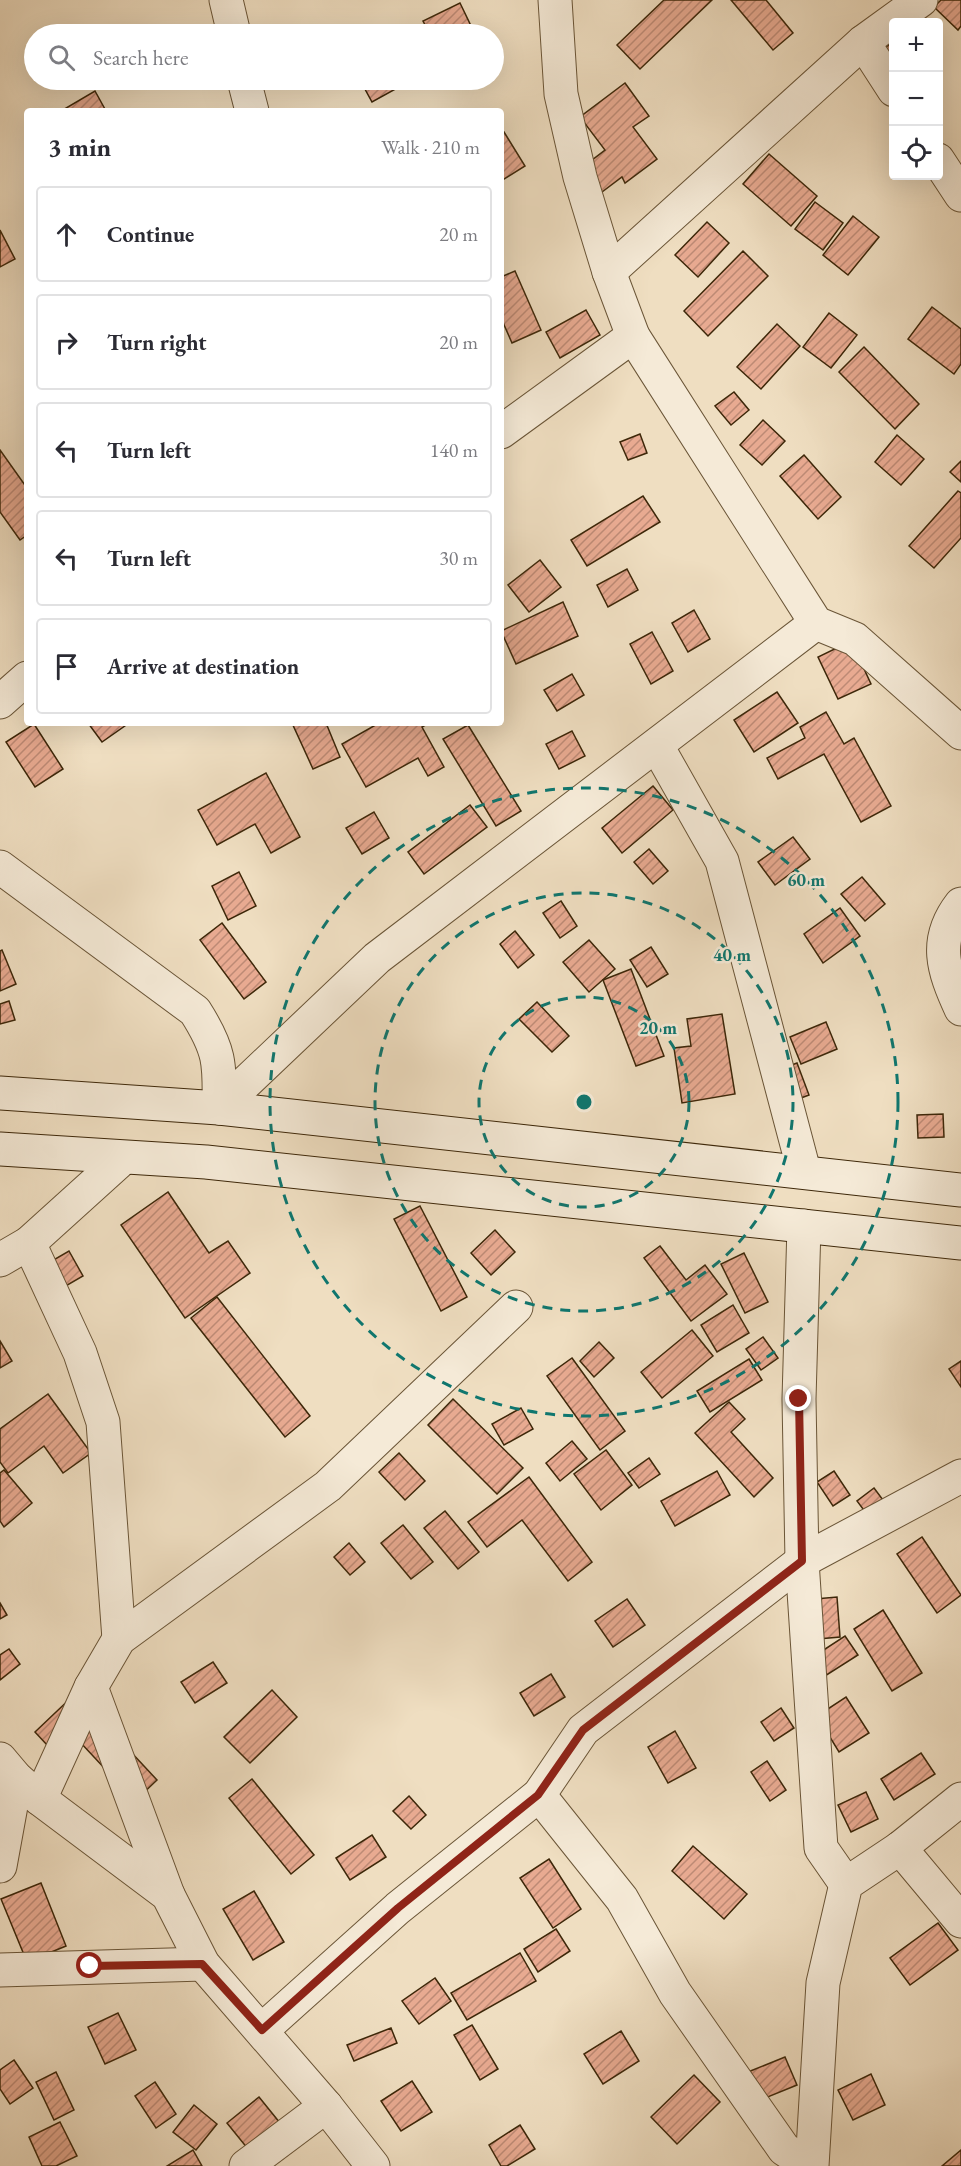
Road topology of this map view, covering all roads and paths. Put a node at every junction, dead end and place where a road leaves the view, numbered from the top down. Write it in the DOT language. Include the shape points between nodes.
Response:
graph roads {
  1 [pos="226,0"];
  2 [pos="555,0"];
  3 [pos="921,0"];
  4 [pos="232,24"];
  5 [pos="863,42"];
  6 [pos="889,82"];
  7 [pos="247,90"];
  8 [pos="251,108"];
  9 [pos="943,166"];
  10 [pos="961,195"];
  11 [pos="609,272"];
  12 [pos="633,336"];
  13 [pos="504,430"];
  14 [pos="816,623"];
  15 [pos="24,681"];
  16 [pos="0,702"];
  17 [pos="961,733"];
  18 [pos="657,746"];
  19 [pos="0,867"];
  20 [pos="961,904"];
  21 [pos="961,1009"];
  22 [pos="0,1093"];
  23 [pos="219,1108"];
  24 [pos="0,1149"];
  25 [pos="123,1158"];
  26 [pos="804,1171"];
  27 [pos="961,1190"];
  28 [pos="804,1226"];
  29 [pos="961,1243"];
  30 [pos="29,1244"];
  31 [pos="0,1260"];
  32 [pos="516,1307"];
  33 [pos="961,1476"];
  34 [pos="802,1561"];
  35 [pos="119,1639"];
  36 [pos="91,1687"];
  37 [pos="19,1778"];
  38 [pos="538,1795"];
  39 [pos="961,1799"];
  40 [pos="900,1848"];
  41 [pos="0,1866"];
  42 [pos="846,1884"];
  43 [pos="168,1895"];
  44 [pos="961,1922"];
  45 [pos="202,1964"];
  46 [pos="0,1970"];
  47 [pos="262,2030"];
  48 [pos="326,2106"];
  49 [pos="246,2166"];
  50 [pos="373,2166"];
  51 [pos="810,2166"];
  1 -- 4 [label="street"];
  2 -- 11 [label="street" via="561,94 580,177"];
  3 -- 5 [label="street"];
  5 -- 6 [label="street"];
  5 -- 11 [label="street"];
  7 -- 8 [label="street"];
  9 -- 10 [label="street"];
  11 -- 12 [label="street"];
  12 -- 13 [label="street"];
  12 -- 14 [label="street"];
  14 -- 17 [label="street" via="855,639"];
  14 -- 18 [label="street"];
  15 -- 16 [label="street"];
  18 -- 23 [label="street" via="377,958"];
  18 -- 26 [label="street" via="722,861"];
  19 -- 23 [label="street" via="195,1011 212,1039 220,1065"];
  20 -- 21 [label="street" via="948,921 942,958"];
  22 -- 23 [label="street"];
  23 -- 26 [label="street"];
  24 -- 25 [label="street"];
  25 -- 28 [label="street" via="206,1162"];
  25 -- 30 [label="street"];
  26 -- 27 [label="street"];
  28 -- 29 [label="street"];
  28 -- 34 [label="street" via="799,1399"];
  30 -- 31 [label="street"];
  30 -- 35 [label="street" via="80,1353 103,1422"];
  32 -- 35 [label="street" via="328,1486"];
  33 -- 34 [label="street"];
  34 -- 38 [label="street" via="583,1730"];
  34 -- 42 [label="street" via="821,1848"];
  35 -- 36 [label="street"];
  36 -- 37 [label="street"];
  36 -- 43 [label="street"];
  37 -- 41 [label="street"];
  37 -- 43 [label="street"];
  38 -- 47 [label="street" via="398,1908"];
  38 -- 51 [label="street" via="622,1899 675,1993 784,2149"];
  39 -- 40 [label="street"];
  40 -- 42 [label="street"];
  40 -- 44 [label="street"];
  42 -- 51 [label="street" via="823,1983"];
  43 -- 45 [label="street"];
  45 -- 46 [label="street"];
  45 -- 47 [label="street"];
  47 -- 48 [label="street"];
  48 -- 49 [label="street"];
  48 -- 50 [label="street"];
}
